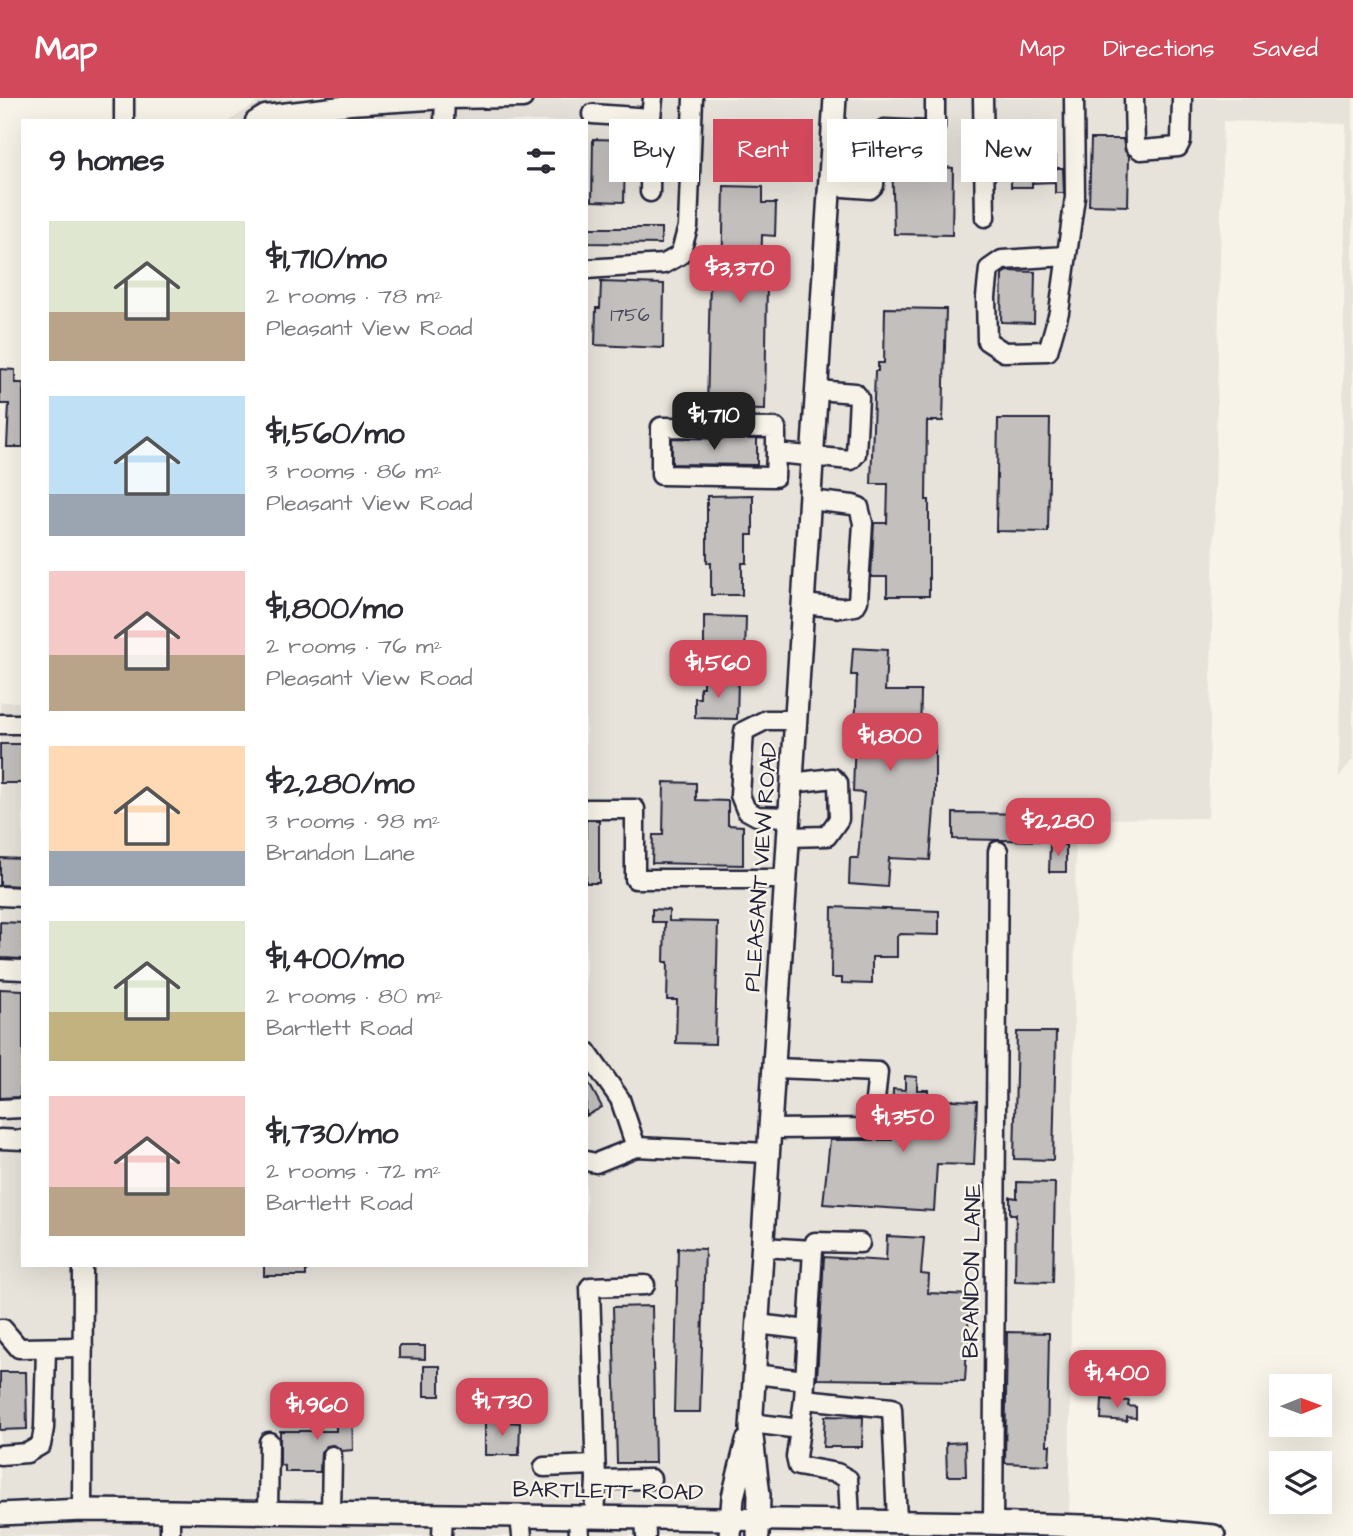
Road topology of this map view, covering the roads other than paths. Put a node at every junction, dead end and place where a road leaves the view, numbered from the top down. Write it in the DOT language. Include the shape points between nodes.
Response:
graph roads {
  1 [pos="124,98"];
  2 [pos="523,98"];
  3 [pos="653,98"];
  4 [pos="693,98"];
  5 [pos="835,98"];
  6 [pos="935,98"];
  7 [pos="983,98"];
  8 [pos="1074,98"];
  9 [pos="1134,98"];
  10 [pos="1182,98"];
  11 [pos="445,99"];
  12 [pos="498,99"];
  13 [pos="360,101"];
  14 [pos="592,114"];
  15 [pos="651,118"];
  16 [pos="124,119"];
  17 [pos="258,119"];
  18 [pos="444,119"];
  19 [pos="830,186"];
  20 [pos="650,192"];
  21 [pos="985,217"];
  22 [pos="1066,256"];
  23 [pos="588,269"];
  24 [pos="817,390"];
  25 [pos="776,453"];
  26 [pos="813,456"];
  27 [pos="810,500"];
  28 [pos="803,604"];
  29 [pos="796,720"];
  30 [pos="0,724"];
  31 [pos="21,724"];
  32 [pos="792,783"];
  33 [pos="588,809"];
  34 [pos="789,827"];
  35 [pos="998,850"];
  36 [pos="786,879"];
  37 [pos="0,896"];
  38 [pos="21,897"];
  39 [pos="0,969"];
  40 [pos="21,970"];
  41 [pos="588,1054"];
  42 [pos="774,1068"];
  43 [pos="0,1108"];
  44 [pos="21,1108"];
  45 [pos="770,1129"];
  46 [pos="0,1139"];
  47 [pos="21,1140"];
  48 [pos="636,1147"];
  49 [pos="768,1153"];
  50 [pos="588,1161"];
  51 [pos="860,1243"];
  52 [pos="762,1247"];
  53 [pos="813,1250"];
  54 [pos="83,1267"];
  55 [pos="645,1285"];
  56 [pos="757,1324"];
  57 [pos="0,1329"];
  58 [pos="808,1330"];
  59 [pos="83,1347"];
  60 [pos="46,1348"];
  61 [pos="754,1374"];
  62 [pos="805,1380"];
  63 [pos="804,1399"];
  64 [pos="751,1426"];
  65 [pos="800,1429"];
  66 [pos="269,1442"];
  67 [pos="0,1455"];
  68 [pos="332,1456"];
  69 [pos="544,1466"];
  70 [pos="596,1472"];
  71 [pos="651,1479"];
  72 [pos="82,1510"];
  73 [pos="170,1511"];
  74 [pos="268,1512"];
  75 [pos="331,1513"];
  76 [pos="0,1514"];
  77 [pos="443,1514"];
  78 [pos="850,1520"];
  79 [pos="897,1521"];
  80 [pos="584,1523"];
  81 [pos="993,1523"];
  82 [pos="521,1526"];
  83 [pos="645,1527"];
  84 [pos="731,1527"];
  85 [pos="758,1527"];
  86 [pos="170,1536"];
  87 [pos="442,1536"];
  88 [pos="1214,1536"];
  1 -- 16 [label="street"];
  2 -- 12 [label="street"];
  3 -- 15 [label="street"];
  4 -- 23 [label="street" via="688,227 680,255 664,264"];
  5 -- 19 [label="main road, PLEASANT VIEW ROAD"];
  6 -- 19 [label="street" via="934,127 928,131 884,129 878,134 870,189"];
  7 -- 21 [label="street"];
  8 -- 22 [label="street" via="1075,197"];
  9 -- 10 [label="street" via="1135,146 1141,150 1178,147"];
  11 -- 12 [label="street"];
  11 -- 13 [label="street"];
  11 -- 18 [label="street"];
  13 -- 17 [label="street"];
  14 -- 15 [label="street"];
  15 -- 20 [label="street"];
  19 -- 24 [label="main road, PLEASANT VIEW ROAD"];
  22 -- 22 [label="street" via="1059,312 1048,351 1004,352 987,341 989,269 1002,260"];
  24 -- 26 [label="main road, PLEASANT VIEW ROAD"];
  24 -- 26 [label="street" via="855,393 859,398 856,454 851,460"];
  25 -- 25 [label="street" via="776,428 661,427 661,475 775,477"];
  25 -- 26 [label="street"];
  26 -- 27 [label="main road, PLEASANT VIEW ROAD"];
  27 -- 28 [label="main road, PLEASANT VIEW ROAD"];
  27 -- 28 [label="street" via="859,507 861,562 855,606"];
  28 -- 29 [label="main road, PLEASANT VIEW ROAD"];
  29 -- 32 [label="main road, PLEASANT VIEW ROAD"];
  29 -- 34 [label="street" via="766,720 744,731 741,770 740,796 746,810"];
  30 -- 31 [label="street"];
  32 -- 34 [label="main road, PLEASANT VIEW ROAD"];
  32 -- 34 [label="street" via="833,778 838,783 839,819 827,836"];
  33 -- 36 [label="street" via="635,808 635,879"];
  34 -- 36 [label="main road, PLEASANT VIEW ROAD"];
  35 -- 81 [label="street, BRANDON LANE"];
  36 -- 42 [label="main road, PLEASANT VIEW ROAD"];
  37 -- 38 [label="street"];
  39 -- 40 [label="street"];
  41 -- 48 [label="street" via="620,1099"];
  42 -- 45 [label="main road, PLEASANT VIEW ROAD"];
  42 -- 45 [label="street" via="878,1072 872,1128"];
  43 -- 44 [label="street"];
  45 -- 49 [label="main road, PLEASANT VIEW ROAD"];
  46 -- 47 [label="street"];
  48 -- 49 [label="street"];
  48 -- 50 [label="street" via="596,1163"];
  49 -- 52 [label="main road, PLEASANT VIEW ROAD"];
  51 -- 53 [label="street" via="816,1242"];
  52 -- 53 [label="street"];
  52 -- 56 [label="main road, PLEASANT VIEW ROAD"];
  53 -- 58 [label="street"];
  54 -- 59 [label="street"];
  55 -- 70 [label="street" via="590,1287"];
  56 -- 58 [label="street"];
  56 -- 61 [label="main road, PLEASANT VIEW ROAD"];
  57 -- 60 [label="street" via="19,1348"];
  58 -- 62 [label="street"];
  59 -- 60 [label="street"];
  59 -- 72 [label="street"];
  60 -- 67 [label="street" via="41,1446 27,1453"];
  61 -- 62 [label="street"];
  61 -- 64 [label="main road, PLEASANT VIEW ROAD"];
  62 -- 63 [label="street"];
  63 -- 65 [label="street"];
  63 -- 79 [label="street" via="892,1408"];
  64 -- 65 [label="street"];
  64 -- 84 [label="main road, PLEASANT VIEW ROAD" via="733,1497"];
  64 -- 85 [label="main road, PLEASANT VIEW ROAD"];
  65 -- 78 [label="street" via="799,1465 848,1479"];
  66 -- 74 [label="street"];
  68 -- 75 [label="street"];
  69 -- 70 [label="street"];
  70 -- 71 [label="street"];
  70 -- 80 [label="street"];
  72 -- 73 [label="main road, BARTLETT ROAD"];
  72 -- 76 [label="main road, BARTLETT ROAD"];
  73 -- 74 [label="main road, BARTLETT ROAD"];
  73 -- 86 [label="street"];
  74 -- 75 [label="main road, BARTLETT ROAD"];
  75 -- 77 [label="main road, BARTLETT ROAD"];
  77 -- 82 [label="main road, BARTLETT ROAD"];
  77 -- 87 [label="street"];
  78 -- 79 [label="main road, BARTLETT ROAD"];
  78 -- 85 [label="main road, BARTLETT ROAD"];
  79 -- 81 [label="main road, BARTLETT ROAD"];
  80 -- 82 [label="main road, BARTLETT ROAD"];
  80 -- 83 [label="main road, BARTLETT ROAD"];
  81 -- 88 [label="main road, BARTLETT ROAD"];
  83 -- 84 [label="main road, BARTLETT ROAD"];
  84 -- 85 [label="main road, BARTLETT ROAD"];
}
